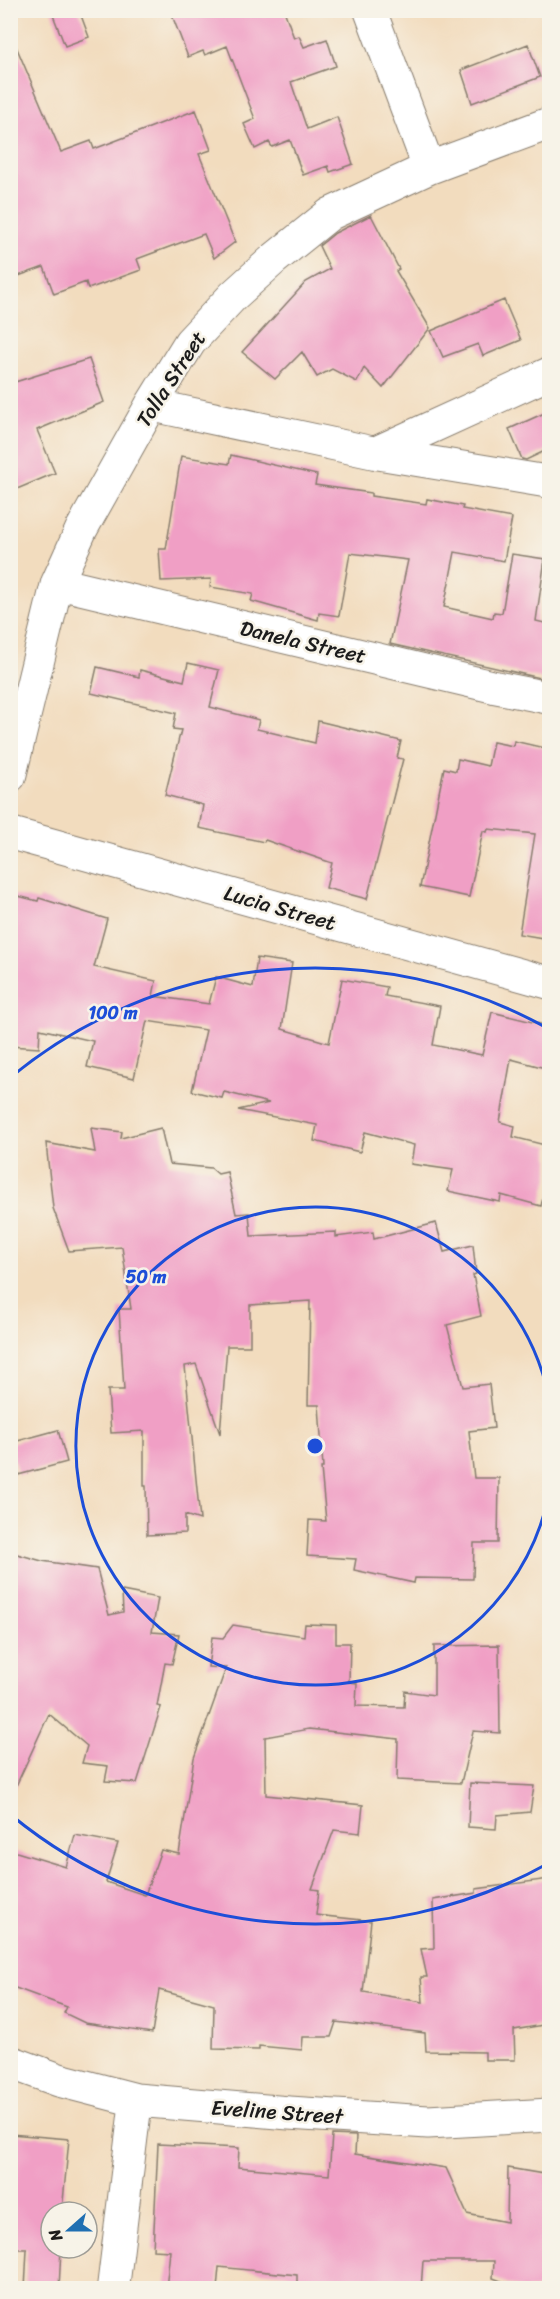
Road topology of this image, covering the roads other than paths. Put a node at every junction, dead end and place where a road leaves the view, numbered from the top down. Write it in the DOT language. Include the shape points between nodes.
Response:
graph roads {
  1 [pos="370,10"];
  2 [pos="549,123"];
  3 [pos="429,168"];
  4 [pos="549,373"];
  5 [pos="151,405"];
  6 [pos="375,453"];
  7 [pos="549,482"];
  8 [pos="57,583"];
  9 [pos="549,698"];
  10 [pos="10,776"];
  11 [pos="10,833"];
  12 [pos="549,982"];
  13 [pos="10,2062"];
  14 [pos="136,2100"];
  15 [pos="549,2115"];
  16 [pos="113,2289"];
  1 -- 3 [label="street"];
  2 -- 3 [label="street, Tolla Street"];
  3 -- 5 [label="street, Tolla Street" via="330,214 274,259 190,342"];
  4 -- 6 [label="street"];
  5 -- 6 [label="street"];
  5 -- 8 [label="street, Tolla Street" via="81,530"];
  6 -- 7 [label="street"];
  8 -- 9 [label="street, Danela Street"];
  8 -- 10 [label="street, Tolla Street"];
  11 -- 12 [label="street, Lucia Street"];
  13 -- 14 [label="street, Eveline Street" via="59,2080"];
  14 -- 15 [label="street, Eveline Street" via="428,2122"];
  14 -- 16 [label="street"];
}
